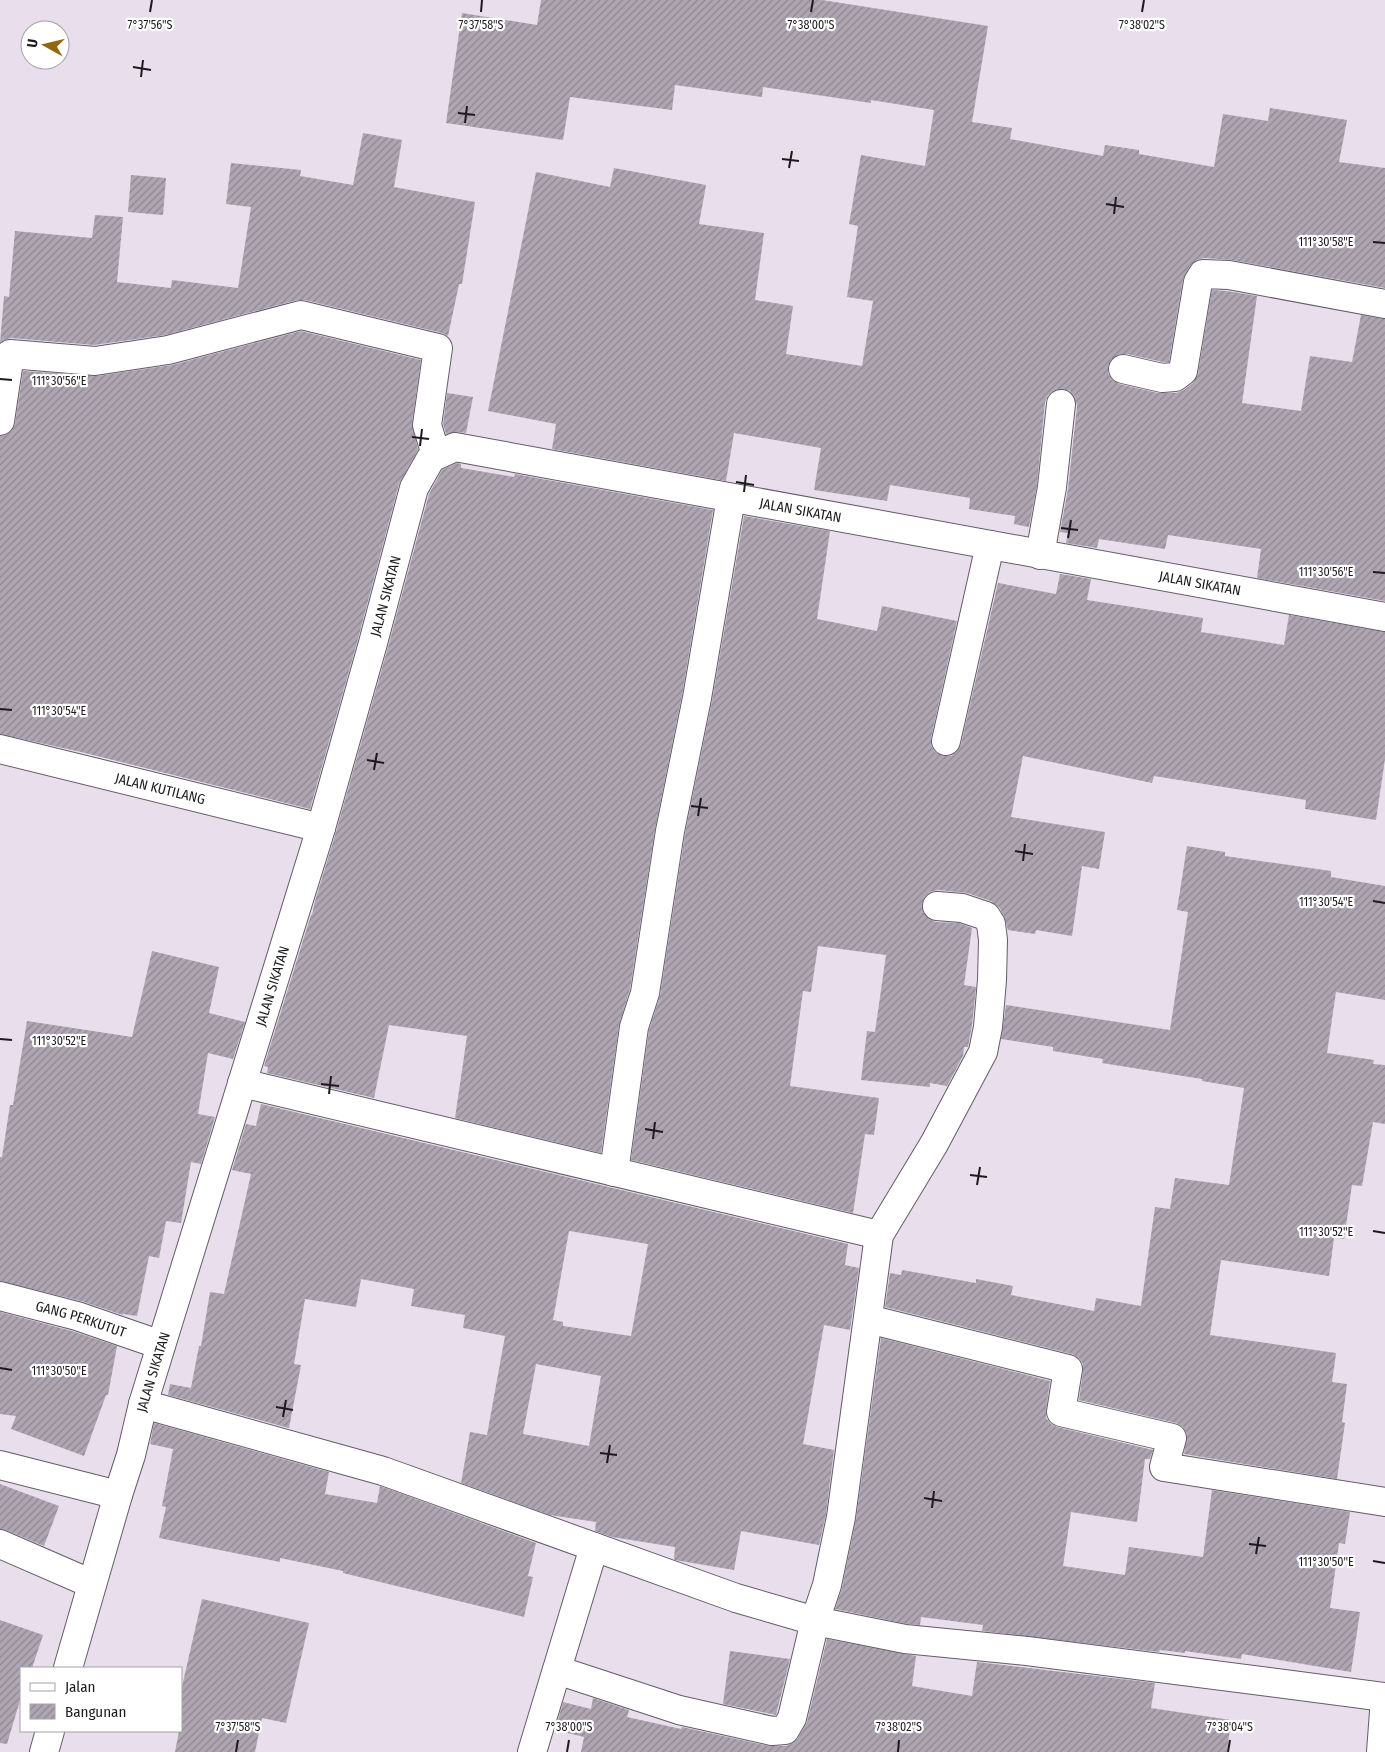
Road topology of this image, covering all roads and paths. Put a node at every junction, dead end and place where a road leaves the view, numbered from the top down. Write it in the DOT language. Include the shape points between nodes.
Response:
graph roads {
  1 [pos="1385,304"];
  2 [pos="1123,369"];
  3 [pos="1061,404"];
  4 [pos="0,422"];
  5 [pos="436,455"];
  6 [pos="731,498"];
  7 [pos="990,546"];
  8 [pos="1040,555"];
  9 [pos="1385,617"];
  10 [pos="946,741"];
  11 [pos="0,749"];
  12 [pos="321,828"];
  13 [pos="937,906"];
  14 [pos="242,1084"];
  15 [pos="614,1172"];
  16 [pos="879,1235"];
  17 [pos="0,1296"];
  18 [pos="868,1319"];
  19 [pos="161,1345"];
  20 [pos="143,1404"];
  21 [pos="0,1465"];
  22 [pos="118,1495"];
  23 [pos="1385,1502"];
  24 [pos="0,1544"];
  25 [pos="594,1547"];
  26 [pos="92,1584"];
  27 [pos="815,1621"];
  28 [pos="68,1667"];
  29 [pos="557,1670"];
  30 [pos="1385,1698"];
  31 [pos="50,1732"];
  32 [pos="44,1752"];
  33 [pos="532,1752"];
  34 [pos="1381,1752"];
  1 -- 2 [label="street" via="1204,274 1198,282 1183,371 1175,377 1162,378"];
  3 -- 8 [label="street" via="1052,487"];
  4 -- 5 [label="street" via="10,354 95,361 168,350 301,316 438,348 427,425"];
  5 -- 6 [label="street, JALAN SIKATAN" via="455,447"];
  5 -- 12 [label="street, JALAN SIKATAN" via="414,488"];
  6 -- 7 [label="street, JALAN SIKATAN"];
  6 -- 15 [label="street" via="697,698 670,831 645,993 634,1028"];
  7 -- 8 [label="street, JALAN SIKATAN"];
  7 -- 10 [label="street"];
  8 -- 9 [label="street, JALAN SIKATAN"];
  11 -- 12 [label="street, JALAN KUTILANG"];
  12 -- 14 [label="street, JALAN SIKATAN"];
  13 -- 16 [label="street" via="962,908 986,916 991,924 988,1027 983,1052 934,1144"];
  14 -- 15 [label="street"];
  14 -- 19 [label="street, JALAN SIKATAN"];
  15 -- 16 [label="street"];
  16 -- 18 [label="street"];
  17 -- 19 [label="street, GANG PERKUTUT" via="77,1316"];
  18 -- 23 [label="street" via="1068,1369 1061,1412 1172,1438 1164,1467"];
  18 -- 27 [label="street" via="841,1517 827,1585"];
  19 -- 20 [label="street, JALAN SIKATAN"];
  20 -- 22 [label="street, JALAN SIKATAN" via="132,1455"];
  20 -- 25 [label="street" via="383,1472"];
  21 -- 22 [label="street"];
  22 -- 26 [label="street, JALAN SIKATAN"];
  24 -- 26 [label="street"];
  25 -- 27 [label="street" via="736,1598"];
  25 -- 29 [label="street"];
  26 -- 28 [label="street, JALAN SIKATAN"];
  27 -- 29 [label="street" via="792,1718 784,1730 772,1731 679,1710"];
  27 -- 30 [label="street" via="905,1639 1027,1651"];
  29 -- 33 [label="street"];
  30 -- 34 [label="street"];
  31 -- 32 [label="street"];
}
